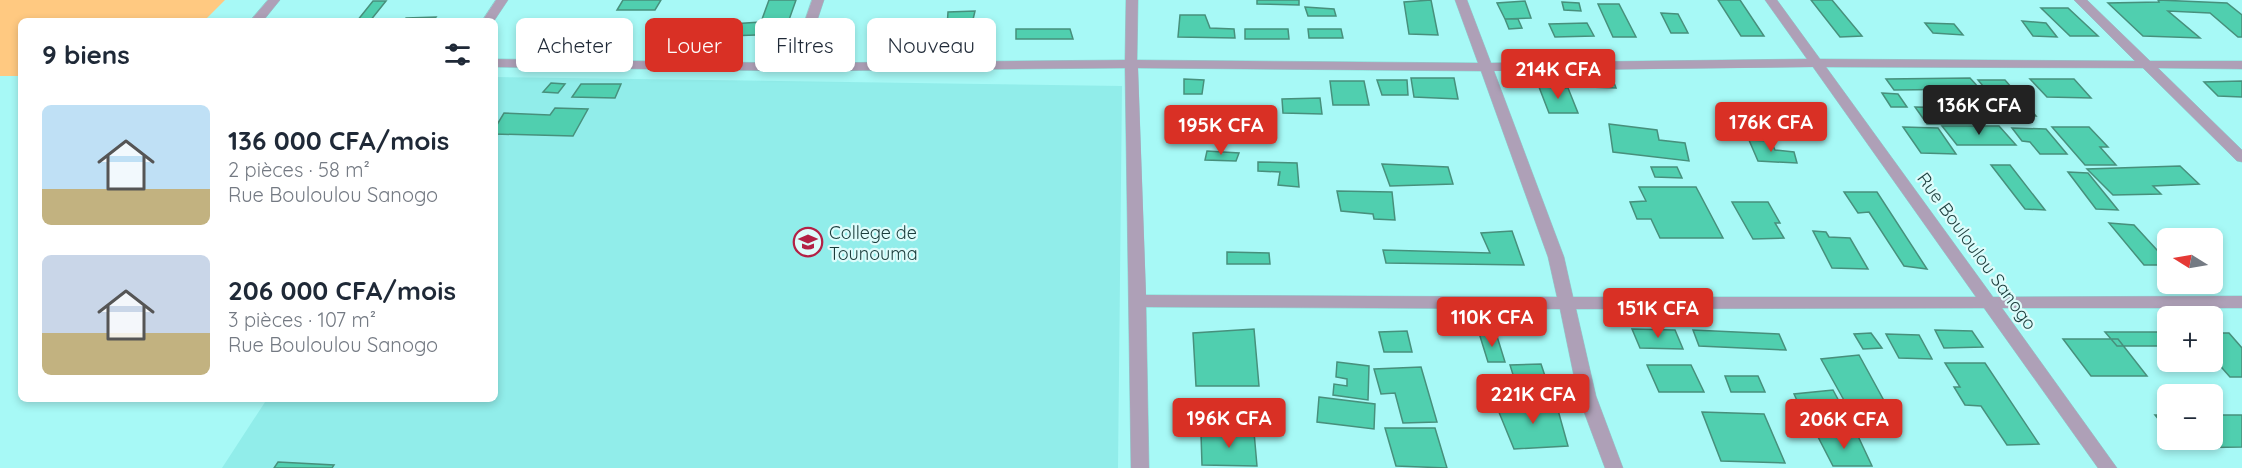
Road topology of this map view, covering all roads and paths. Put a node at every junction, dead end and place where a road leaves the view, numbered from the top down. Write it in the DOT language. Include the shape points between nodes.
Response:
graph roads {
  1 [pos="274,0"];
  2 [pos="502,0"];
  3 [pos="818,0"];
  4 [pos="1132,0"];
  5 [pos="1461,0"];
  6 [pos="1771,0"];
  7 [pos="2080,0"];
  8 [pos="259,18"];
  9 [pos="490,18"];
  10 [pos="812,18"];
  11 [pos="498,63"];
  12 [pos="1815,63"];
  13 [pos="1131,64"];
  14 [pos="2148,65"];
  15 [pos="2242,65"];
  16 [pos="755,66"];
  17 [pos="855,66"];
  18 [pos="1486,67"];
  19 [pos="2242,158"];
  20 [pos="1138,301"];
  21 [pos="1990,302"];
  22 [pos="2242,302"];
  23 [pos="1567,303"];
  24 [pos="1140,468"];
  25 [pos="1614,468"];
  26 [pos="2108,468"];
  1 -- 8 [label="street"];
  2 -- 9 [label="street"];
  3 -- 10 [label="street"];
  4 -- 13 [label="street"];
  5 -- 18 [label="street"];
  6 -- 12 [label="street, Rue Bouloulou Sanogo"];
  7 -- 14 [label="street"];
  11 -- 16 [label="street"];
  12 -- 14 [label="street"];
  12 -- 18 [label="street"];
  12 -- 21 [label="street, Rue Bouloulou Sanogo"];
  13 -- 17 [label="street"];
  13 -- 18 [label="street"];
  13 -- 20 [label="street"];
  14 -- 15 [label="street"];
  14 -- 19 [label="street"];
  18 -- 23 [label="street" via="1556,257"];
  20 -- 23 [label="street"];
  20 -- 24 [label="street"];
  21 -- 22 [label="street"];
  21 -- 23 [label="street"];
  21 -- 26 [label="street, Rue Bouloulou Sanogo"];
  23 -- 25 [label="street" via="1587,396"];
}
